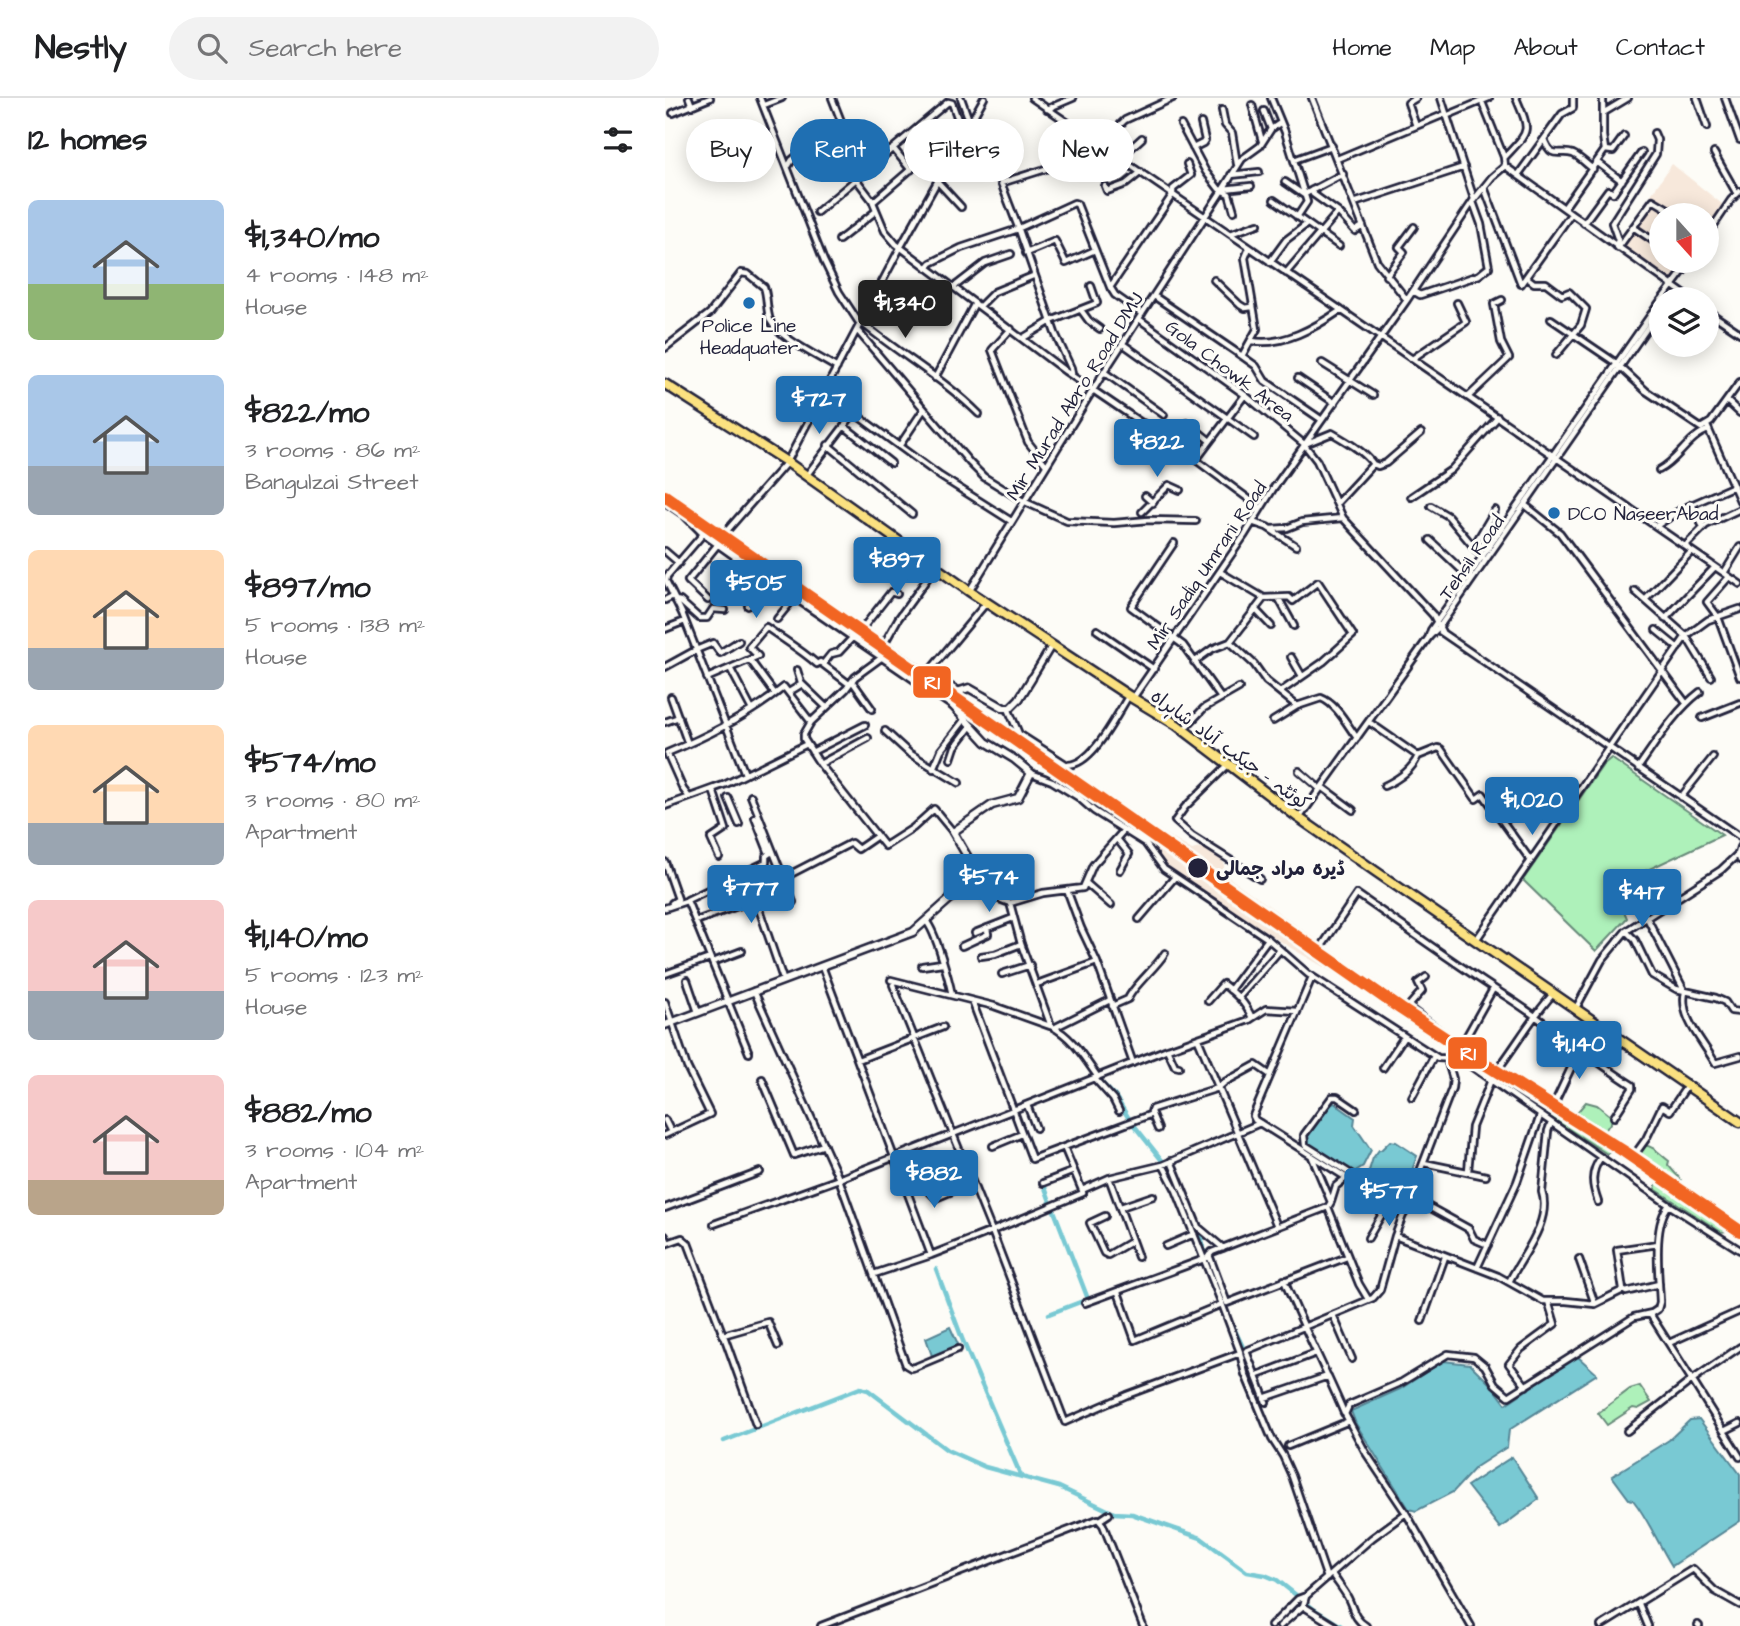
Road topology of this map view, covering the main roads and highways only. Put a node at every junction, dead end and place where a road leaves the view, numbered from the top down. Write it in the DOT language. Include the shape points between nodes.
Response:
graph roads {
  1 [pos="665,384"];
  2 [pos="1740,1122"];
  1 -- 2 [label="highway, کوئٹہ - جیکب آباد شاہراہ" via="786,462 969,591 1184,730 1299,818"];
}
